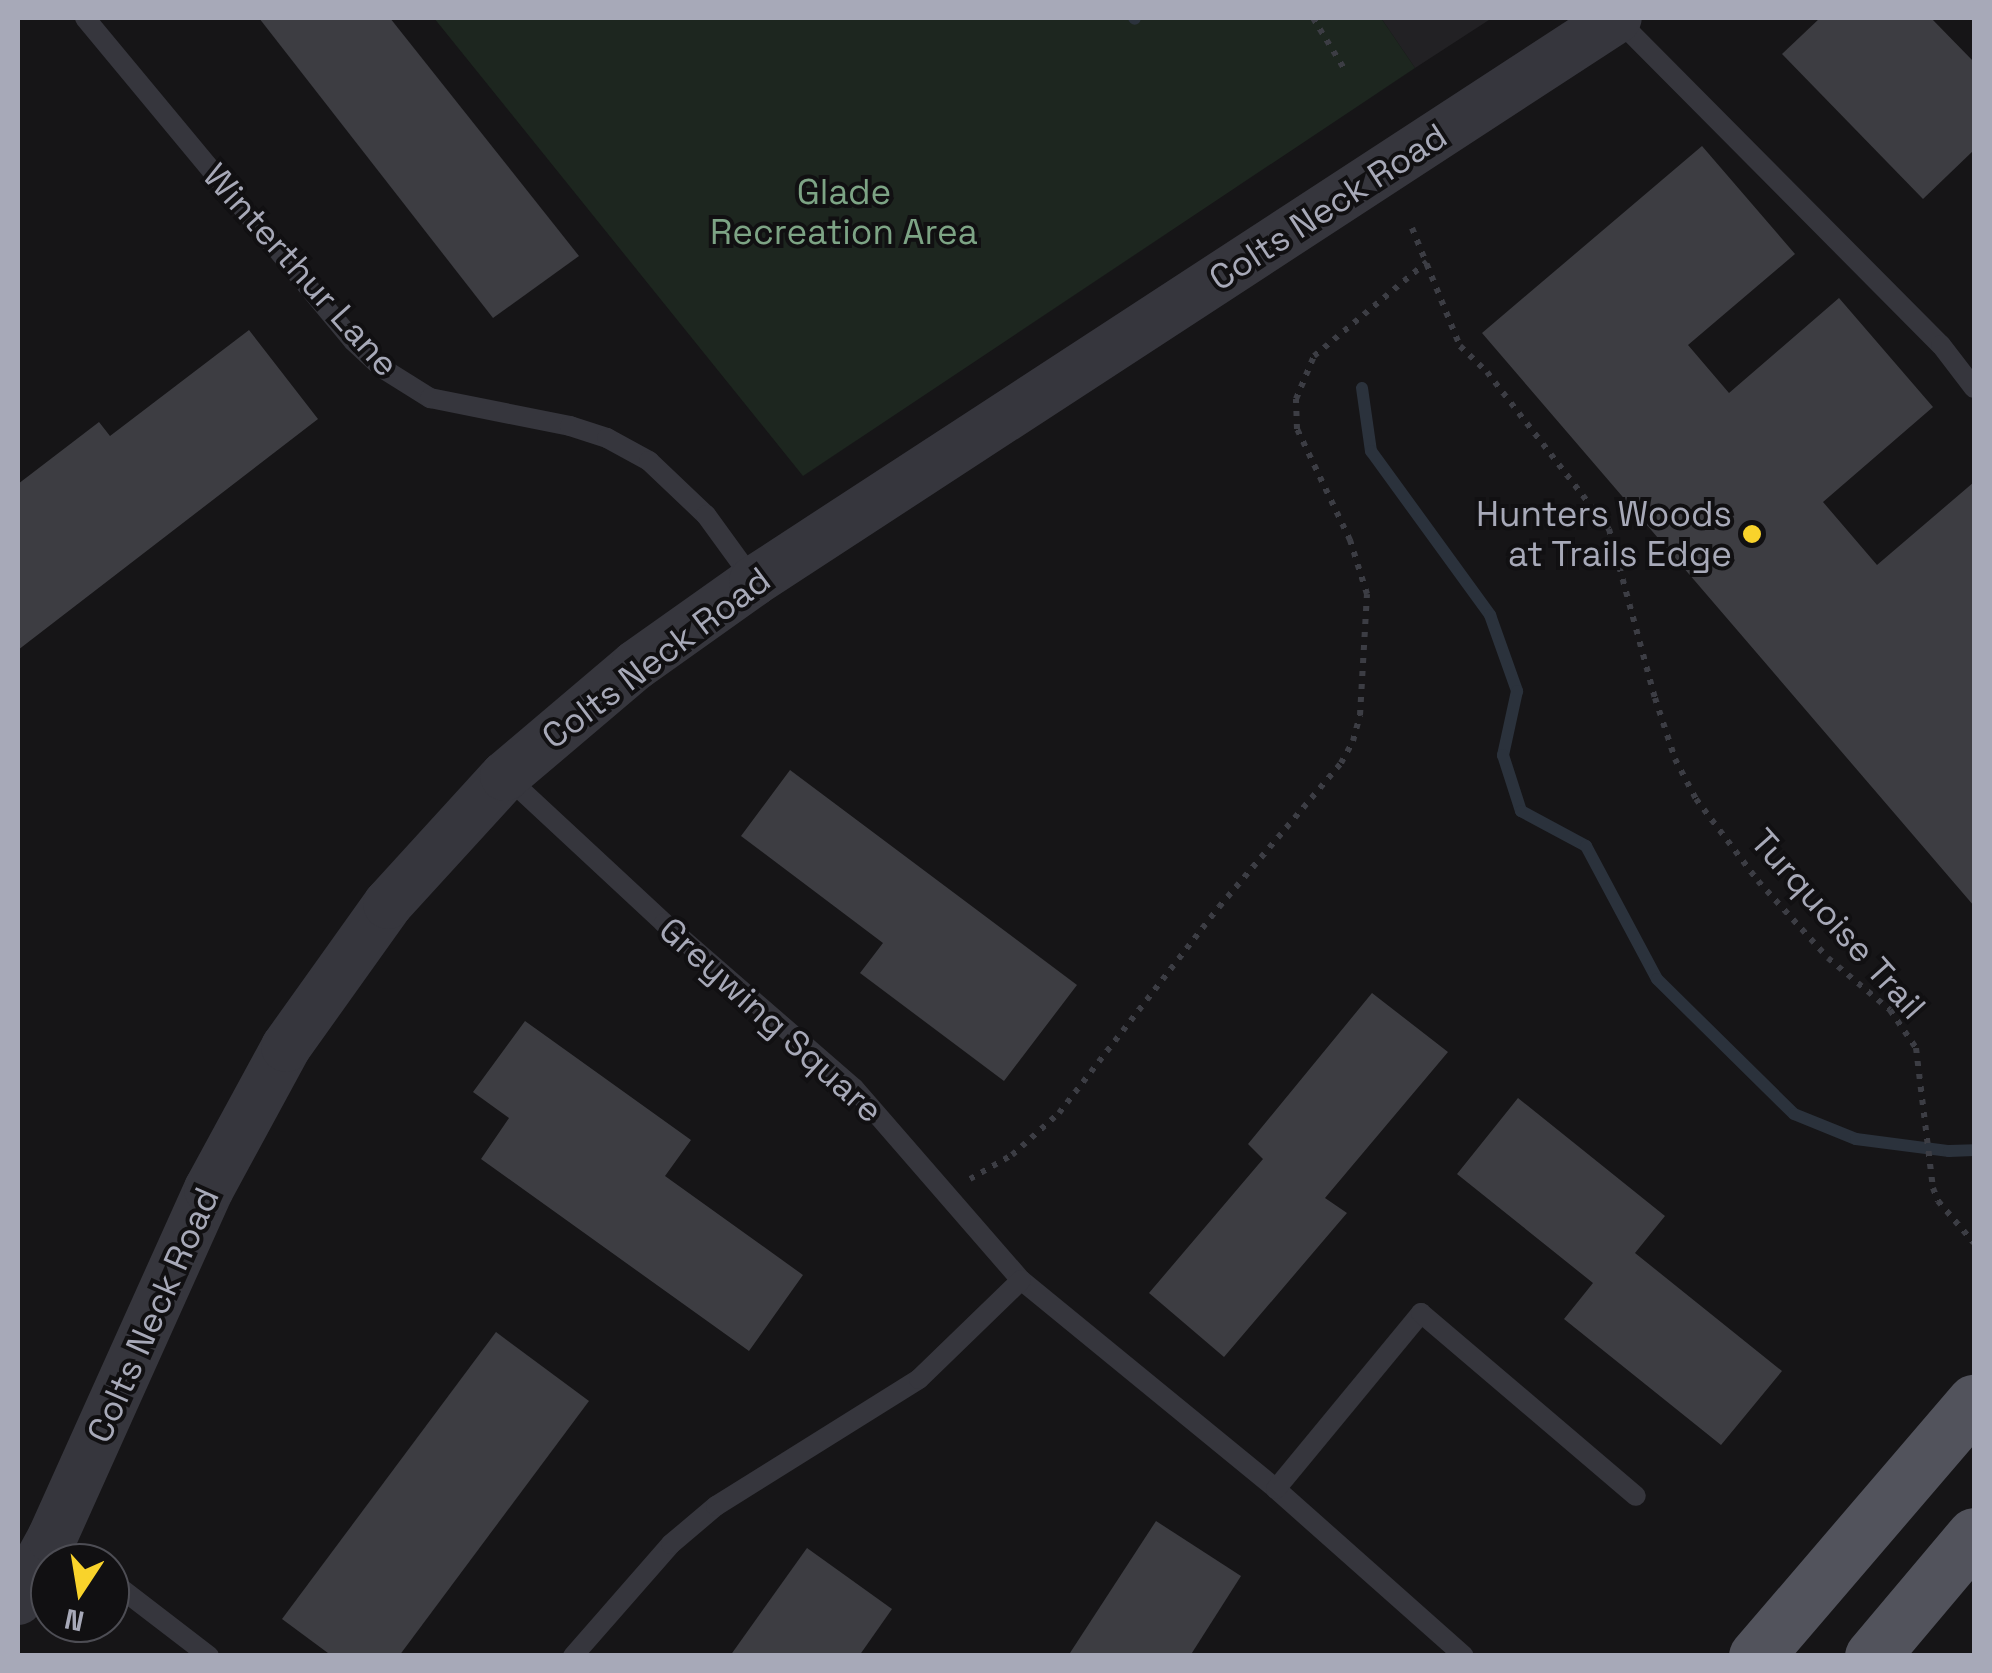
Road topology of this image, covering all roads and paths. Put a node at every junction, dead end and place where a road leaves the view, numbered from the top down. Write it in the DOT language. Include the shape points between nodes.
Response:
graph roads {
  1 [pos="84,18"];
  2 [pos="1313,18"];
  3 [pos="1617,18"];
  4 [pos="1346,70"];
  5 [pos="1412,228"];
  6 [pos="1427,262"];
  7 [pos="1974,388"];
  8 [pos="754,581"];
  9 [pos="505,776"];
  10 [pos="943,1189"];
  11 [pos="1974,1244"];
  12 [pos="1021,1280"];
  13 [pos="1974,1402"];
  14 [pos="1276,1489"];
  15 [pos="1636,1496"];
  16 [pos="1974,1535"];
  17 [pos="72,1543"];
  18 [pos="130,1595"];
  19 [pos="209,1656"];
  20 [pos="573,1656"];
  21 [pos="1464,1656"];
  22 [pos="1756,1656"];
  23 [pos="1872,1656"];
  1 -- 8 [label="lane, Winterthur Lane" via="382,368 430,398 570,426 649,460 706,515"];
  2 -- 4 [label="path"];
  3 -- 7 [label="lane" via="1941,345"];
  3 -- 8 [label="street, Colts Neck Road"];
  5 -- 6 [label="path, Turquoise Trail"];
  6 -- 10 [label="path" via="1314,356 1296,399 1297,429 1350,540 1367,594 1353,741 1059,1113 1012,1154"];
  6 -- 11 [label="path, Turquoise Trail" via="1460,346 1609,529 1665,728 1696,799 1794,921 1890,1010 1916,1048 1938,1201"];
  8 -- 9 [label="street, Colts Neck Road" via="636,665"];
  9 -- 10 [label="lane, Greywing Square" via="854,1088"];
  9 -- 17 [label="street, Colts Neck Road" via="388,904 278,1062 185,1239"];
  10 -- 12 [label="lane, Greywing Square"];
  12 -- 14 [label="lane, Greywing Square"];
  12 -- 20 [label="lane" via="919,1379 716,1506 671,1544"];
  13 -- 22 [label="main road"];
  14 -- 15 [label="lane" via="1421,1313"];
  14 -- 21 [label="lane, Greywing Square"];
  16 -- 23 [label="main road"];
  18 -- 19 [label="lane"];
}
